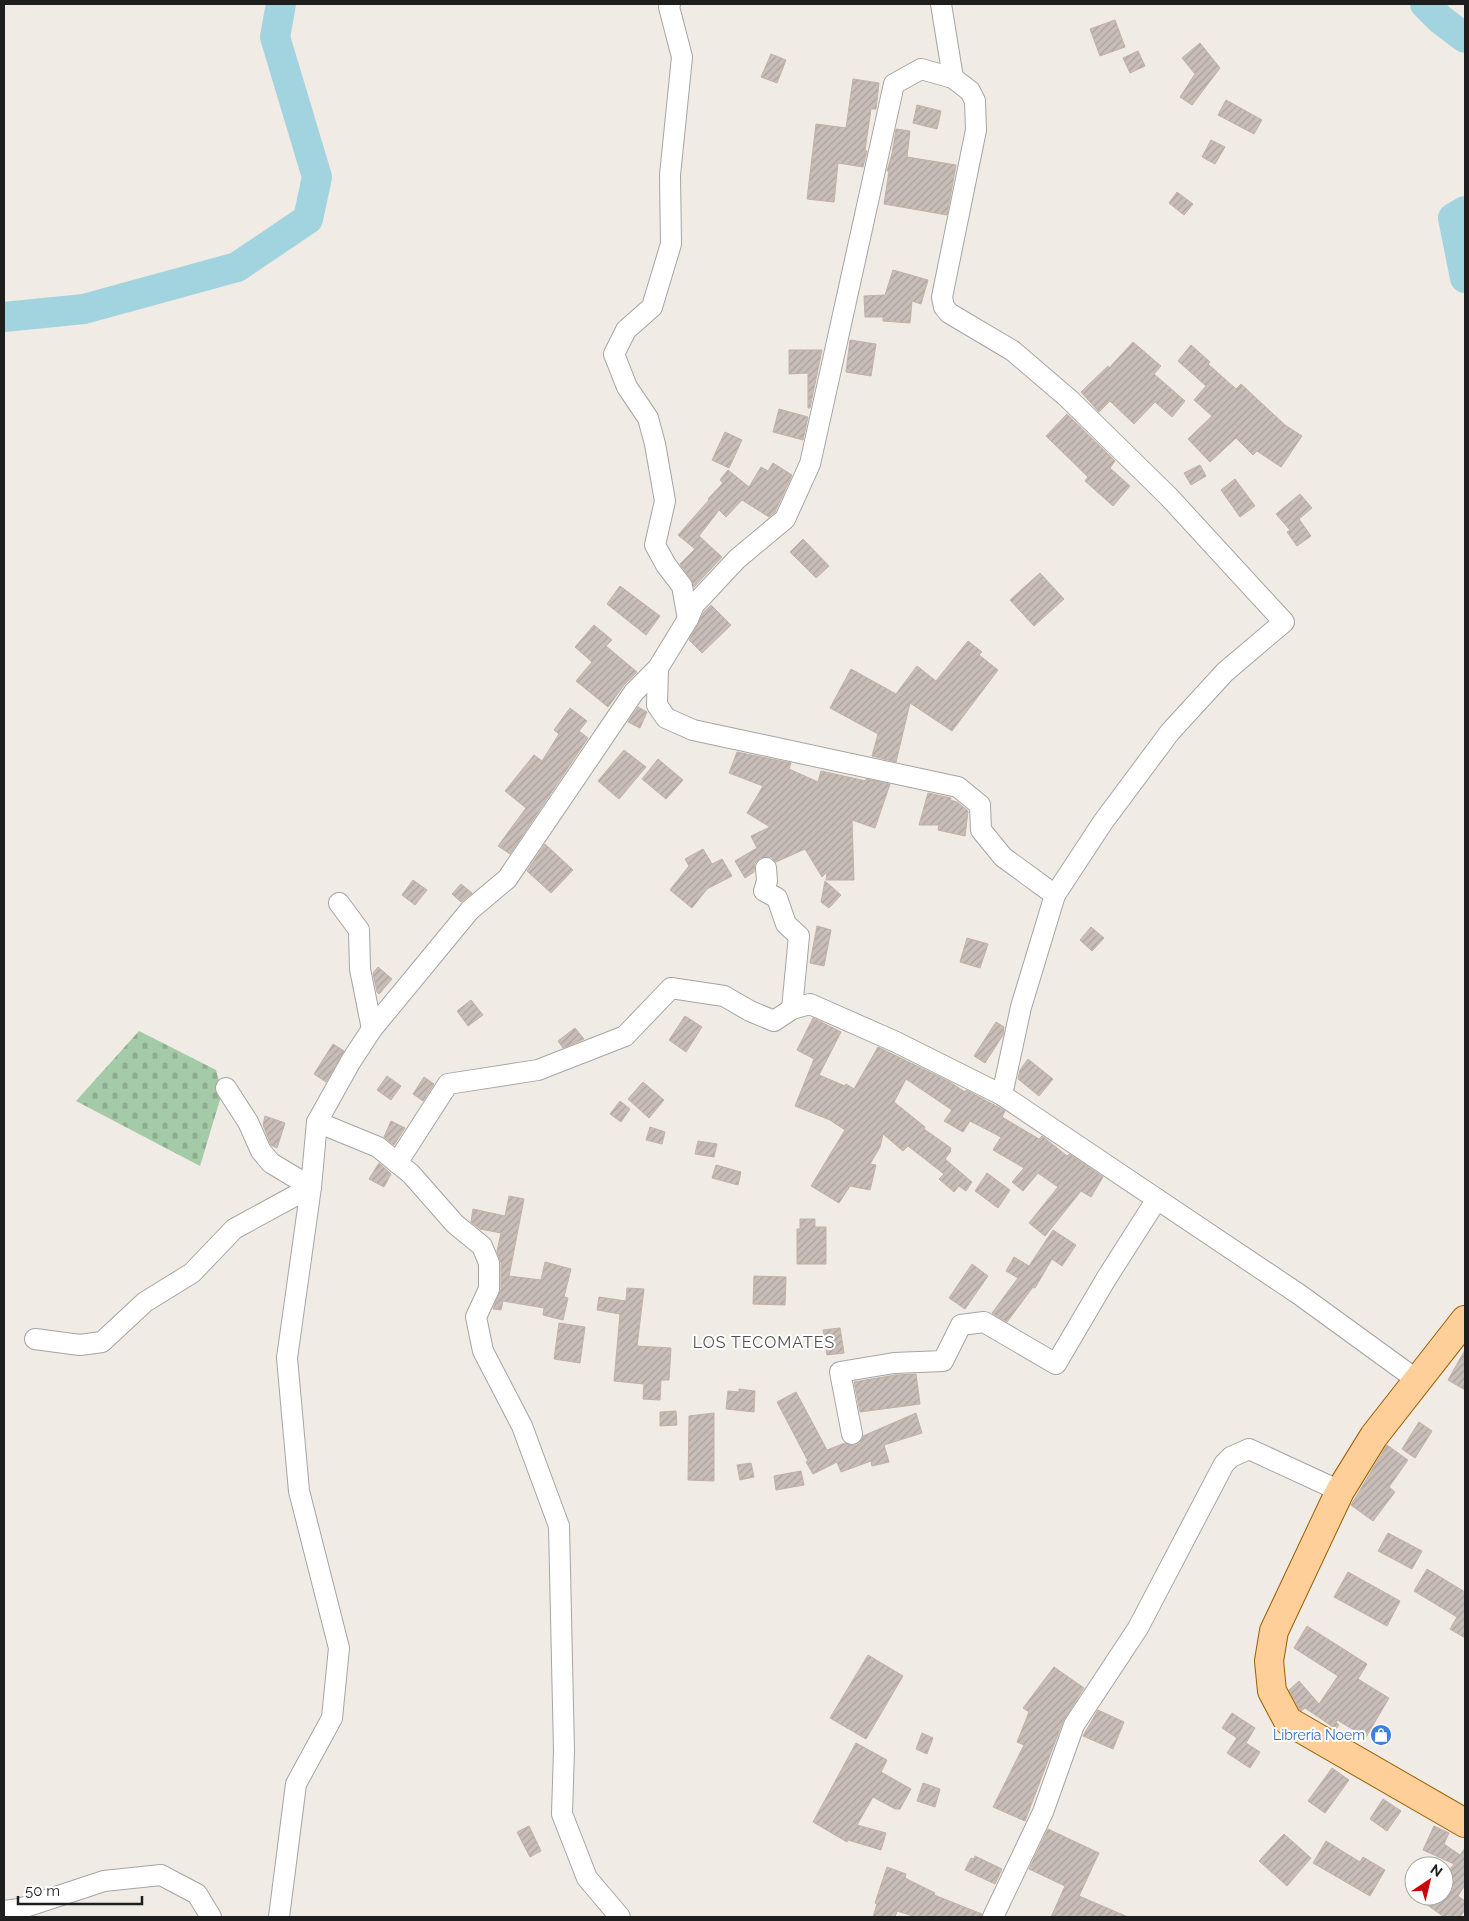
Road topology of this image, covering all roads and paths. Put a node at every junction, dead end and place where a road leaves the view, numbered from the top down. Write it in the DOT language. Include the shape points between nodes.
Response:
graph roads {
  1 [pos="670,4"];
  2 [pos="941,4"];
  3 [pos="953,78"];
  4 [pos="688,619"];
  5 [pos="658,668"];
  6 [pos="766,868"];
  7 [pos="1055,895"];
  8 [pos="339,903"];
  9 [pos="792,1009"];
  10 [pos="372,1029"];
  11 [pos="226,1088"];
  12 [pos="1002,1095"];
  13 [pos="317,1122"];
  14 [pos="396,1163"];
  15 [pos="311,1187"];
  16 [pos="1157,1199"];
  17 [pos="1465,1320"];
  18 [pos="35,1338"];
  19 [pos="1417,1380"];
  20 [pos="852,1434"];
  21 [pos="1340,1491"];
  22 [pos="1465,1823"];
  23 [pos="4,1911"];
  24 [pos="211,1917"];
  25 [pos="278,1917"];
  26 [pos="620,1917"];
  27 [pos="993,1917"];
  1 -- 4 [label="street" via="682,57 670,175 671,244 652,307 626,330 614,354 627,387 648,418 665,501 655,545 682,586"];
  2 -- 3 [label="street"];
  3 -- 4 [label="street" via="920,69 894,84 810,464 785,519 737,559 694,605"];
  3 -- 7 [label="street" via="970,91 975,101 976,130 942,298 944,307 1013,351 1070,399 1169,497 1284,622 1225,672 1170,732 1103,822"];
  4 -- 5 [label="street"];
  5 -- 7 [label="street" via="657,704 666,718 693,730 958,787 980,804 981,830 1003,857"];
  5 -- 10 [label="street" via="634,692 507,879 470,910"];
  6 -- 9 [label="street" via="764,892 777,898 786,924 799,936"];
  7 -- 12 [label="street" via="1021,1007"];
  8 -- 10 [label="street" via="359,930 360,969"];
  9 -- 12 [label="street" via="810,1004"];
  9 -- 14 [label="street" via="774,1021 750,1012 724,996 671,988 625,1036 538,1070 448,1084"];
  10 -- 13 [label="street"];
  11 -- 15 [label="street" via="270,1163"];
  12 -- 16 [label="street"];
  13 -- 14 [label="street" via="378,1147"];
  13 -- 15 [label="street"];
  14 -- 26 [label="street" via="411,1174 455,1224 482,1246 490,1263 489,1289 476,1317 483,1351 522,1426 559,1526 564,1751 562,1814 587,1878"];
  15 -- 18 [label="street" via="234,1229 192,1273 145,1302 102,1342 80,1346"];
  15 -- 25 [label="street" via="287,1358 299,1491 339,1648 332,1718 296,1784"];
  16 -- 19 [label="street" via="1300,1295"];
  16 -- 20 [label="street" via="1056,1364 984,1322 961,1325 943,1361 840,1372"];
  17 -- 19 [label="main road"];
  19 -- 21 [label="main road" via="1374,1436"];
  21 -- 22 [label="main road" via="1274,1631 1269,1661 1272,1691 1288,1720"];
  21 -- 27 [label="street" via="1249,1449 1224,1464 1138,1628 1074,1725 1043,1812"];
  23 -- 24 [label="street" via="104,1881 161,1875 197,1894"];
}
